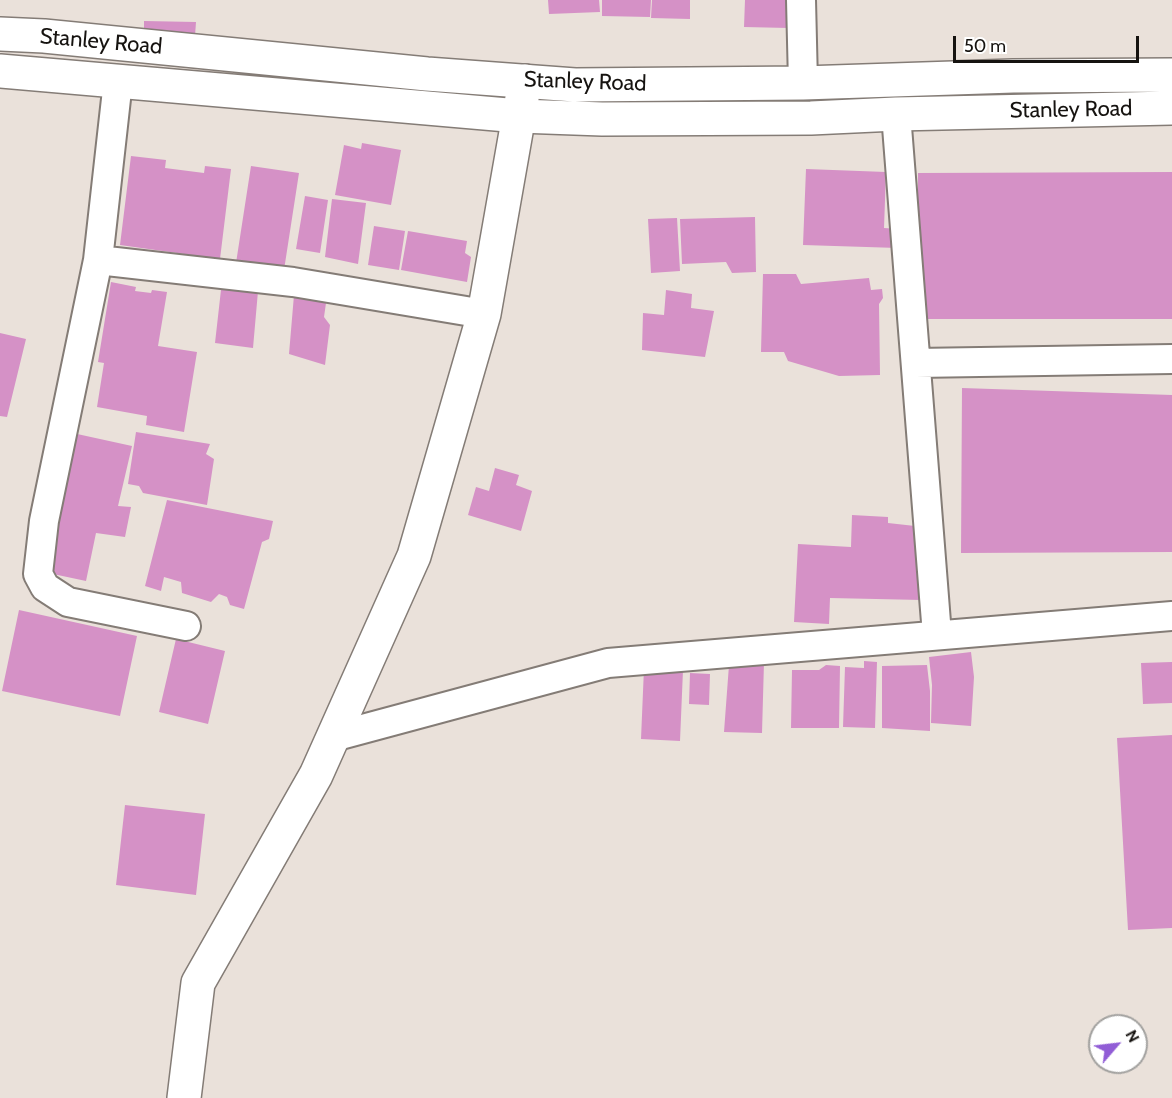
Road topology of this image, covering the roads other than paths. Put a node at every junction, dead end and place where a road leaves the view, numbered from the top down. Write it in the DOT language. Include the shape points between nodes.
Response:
graph roads {
  1 [pos="801,0"];
  2 [pos="0,34"];
  3 [pos="0,71"];
  4 [pos="1172,75"];
  5 [pos="118,81"];
  6 [pos="525,81"];
  7 [pos="803,83"];
  8 [pos="1172,108"];
  9 [pos="896,114"];
  10 [pos="519,116"];
  11 [pos="98,260"];
  12 [pos="484,314"];
  13 [pos="1172,359"];
  14 [pos="916,363"];
  15 [pos="1172,616"];
  16 [pos="186,626"];
  17 [pos="937,635"];
  18 [pos="333,737"];
  19 [pos="184,1098"];
  1 -- 7 [label="street"];
  2 -- 6 [label="main road, Stanley Road"];
  3 -- 5 [label="main road, Stanley Road"];
  4 -- 7 [label="main road, Stanley Road"];
  5 -- 10 [label="main road, Stanley Road"];
  5 -- 11 [label="street"];
  6 -- 7 [label="main road, Stanley Road" via="575,85"];
  6 -- 10 [label="main road"];
  8 -- 9 [label="main road, Stanley Road"];
  9 -- 10 [label="main road, Stanley Road" via="811,118"];
  9 -- 14 [label="street"];
  10 -- 12 [label="main road"];
  11 -- 12 [label="street" via="293,282"];
  11 -- 16 [label="street" via="44,521 38,574 45,587 68,602"];
  12 -- 18 [label="main road" via="414,556"];
  13 -- 14 [label="street"];
  14 -- 17 [label="street"];
  15 -- 17 [label="street"];
  17 -- 18 [label="street" via="608,663"];
  18 -- 19 [label="main road" via="316,775 198,983"];
}
